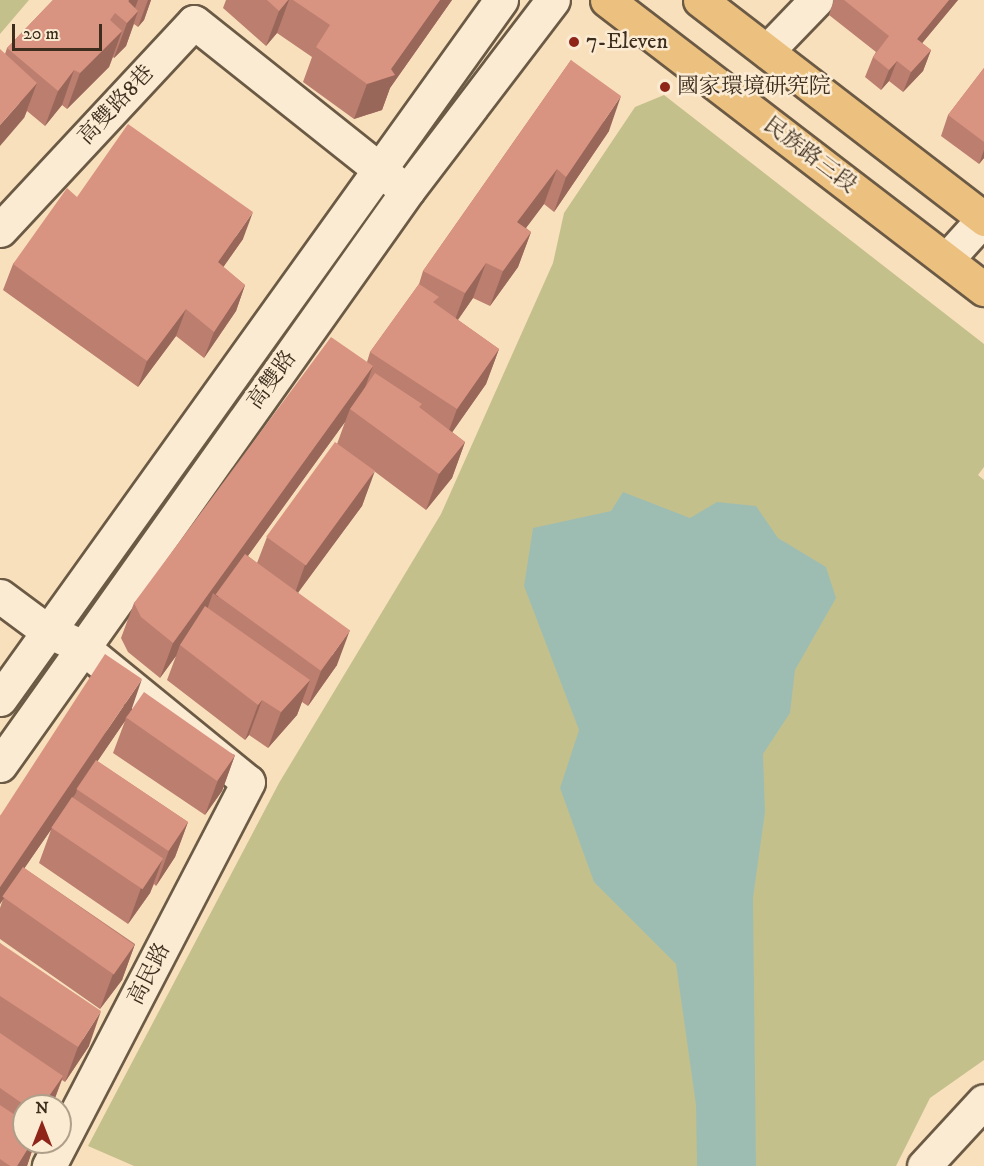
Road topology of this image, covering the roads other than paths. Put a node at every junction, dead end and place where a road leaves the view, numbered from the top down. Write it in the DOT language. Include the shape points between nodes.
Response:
graph roads {
  1 [pos="501,0"];
  2 [pos="553,0"];
  3 [pos="607,0"];
  4 [pos="700,0"];
  5 [pos="816,0"];
  6 [pos="767,51"];
  7 [pos="375,169"];
  8 [pos="408,190"];
  9 [pos="984,219"];
  10 [pos="0,230"];
  11 [pos="947,259"];
  12 [pos="984,289"];
  13 [pos="0,596"];
  14 [pos="46,630"];
  15 [pos="81,646"];
  16 [pos="0,699"];
  17 [pos="0,765"];
  18 [pos="87,1021"];
  19 [pos="114,1040"];
  20 [pos="984,1101"];
  21 [pos="49,1166"];
  22 [pos="924,1166"];
  1 -- 7 [label="street, 高雙路"];
  2 -- 8 [label="street, 高雙路"];
  3 -- 11 [label="main road, 民族路三段"];
  4 -- 6 [label="main road"];
  5 -- 6 [label="street"];
  6 -- 9 [label="main road"];
  7 -- 8 [label="street, 高雙路8巷"];
  7 -- 10 [label="street, 高雙路8巷" via="194,22"];
  7 -- 14 [label="street, 高雙路"];
  8 -- 15 [label="street, 高雙路"];
  9 -- 11 [label="street"];
  11 -- 12 [label="main road, 民族路三段"];
  13 -- 14 [label="street"];
  14 -- 15 [label="street"];
  14 -- 16 [label="street, 高雙路"];
  15 -- 17 [label="street, 高雙路"];
  15 -- 19 [label="street, 高民路" via="248,782"];
  18 -- 19 [label="street"];
  19 -- 21 [label="street, 高民路"];
  20 -- 22 [label="street"];
}
